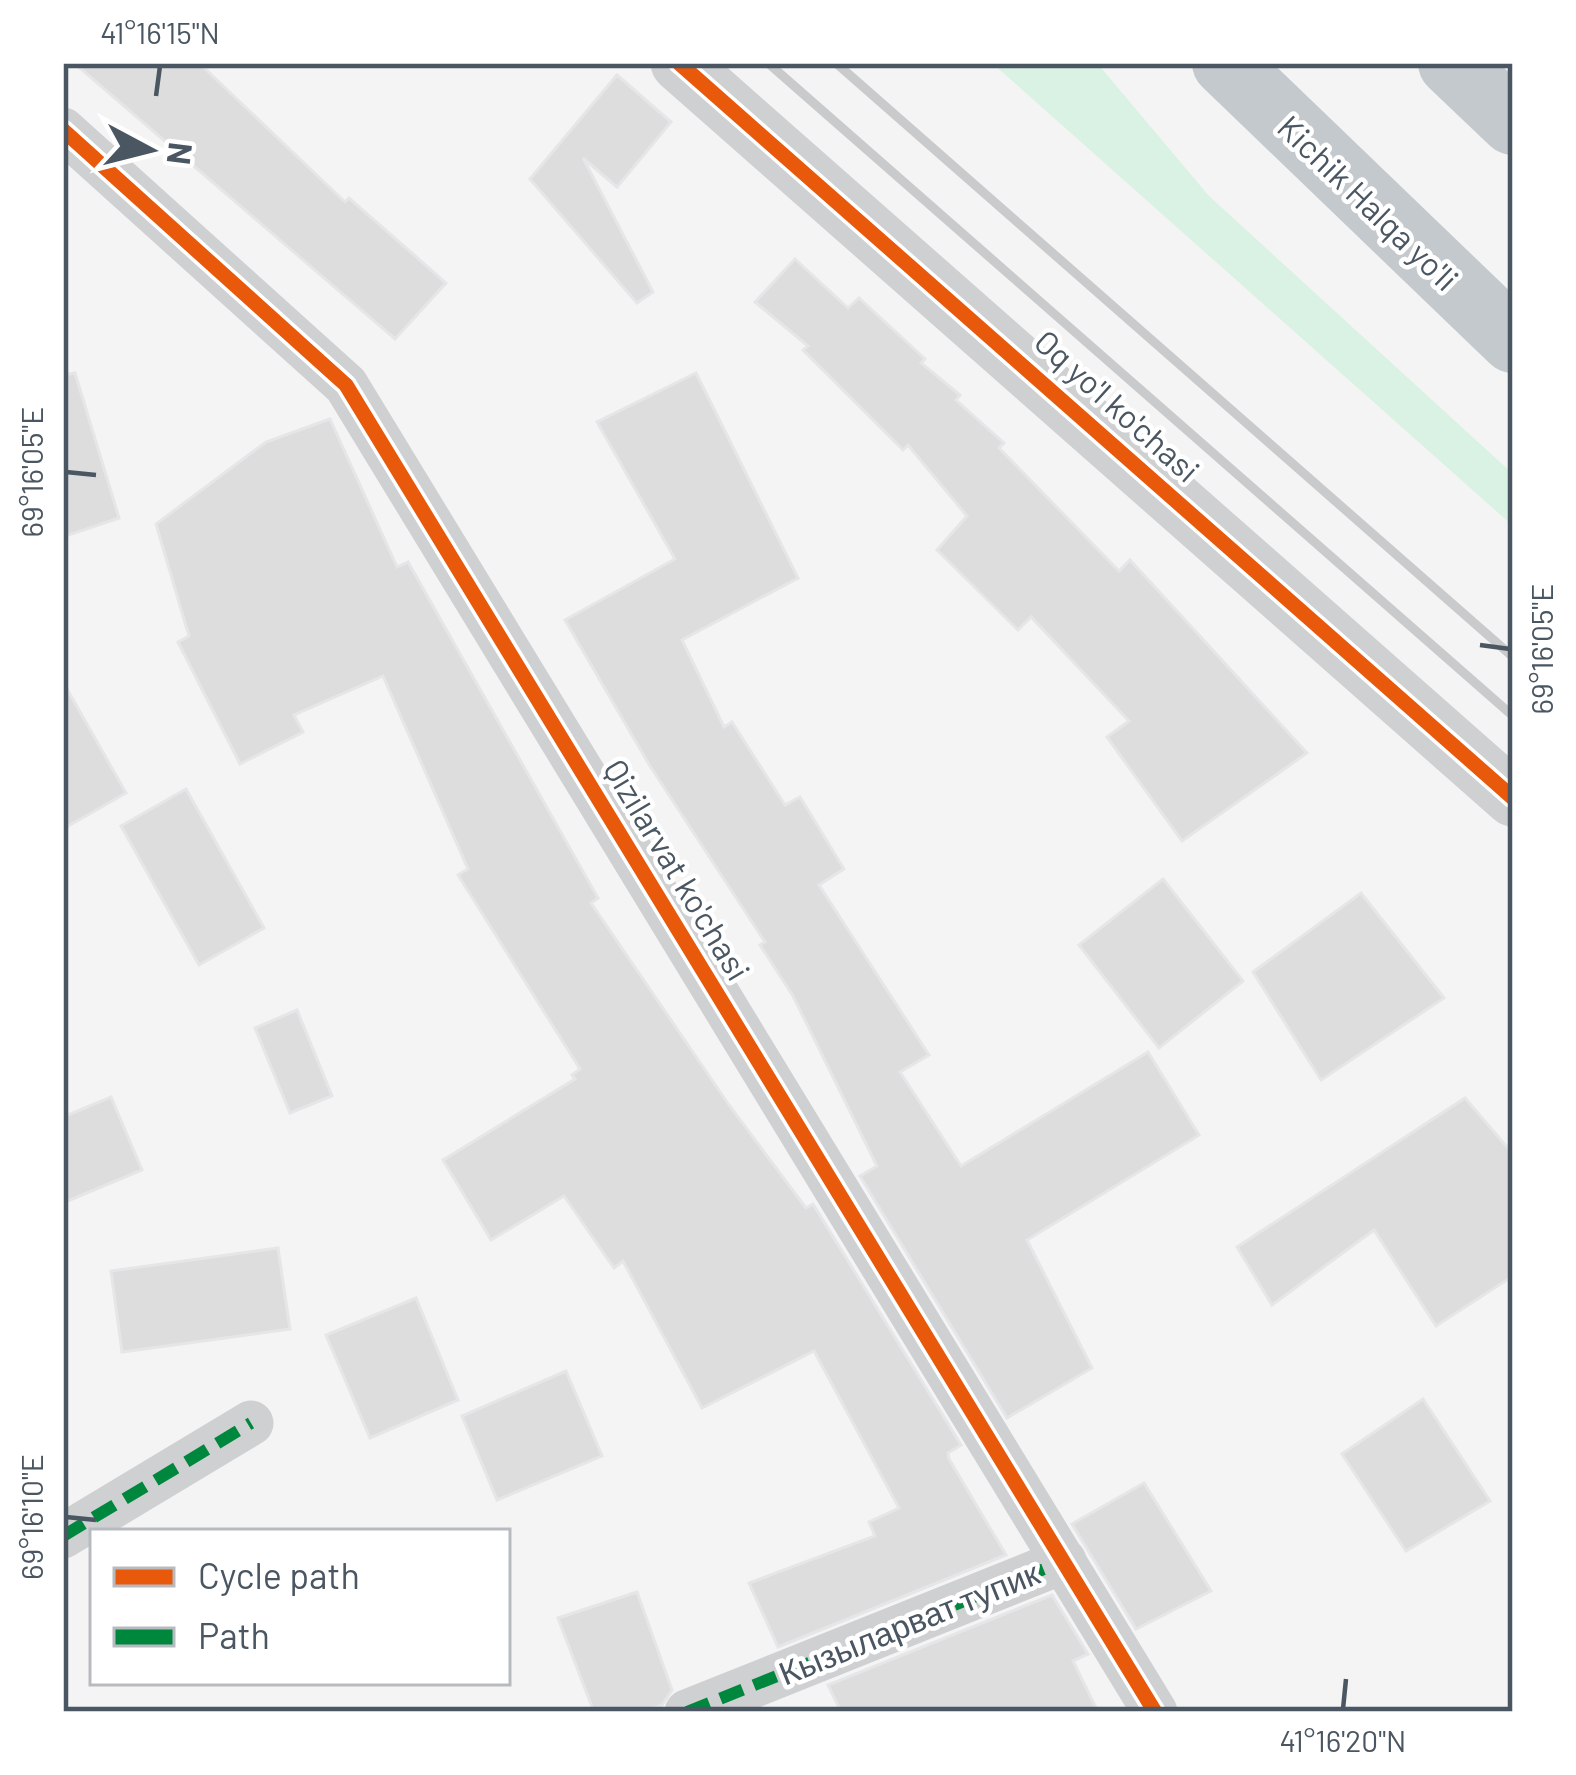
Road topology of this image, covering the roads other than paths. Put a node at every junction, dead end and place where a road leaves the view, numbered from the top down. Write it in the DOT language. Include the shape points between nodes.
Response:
graph roads {
  1 [pos="679,63"];
  2 [pos="1225,63"];
  3 [pos="1451,63"];
  4 [pos="1513,122"];
  5 [pos="63,130"];
  6 [pos="1513,340"];
  7 [pos="1513,798"];
  8 [pos="251,1423"];
  9 [pos="63,1536"];
  10 [pos="1064,1561"];
  11 [pos="687,1712"];
  12 [pos="1155,1712"];
  1 -- 7 [label="street, Oq yo'l ko'chasi"];
  2 -- 6 [label="highway, Kichik Halqa yo'li"];
  3 -- 4 [label="highway"];
  5 -- 10 [label="street, Qizilarvat ko'chasi" via="346,385"];
  8 -- 9 [label="street"];
  10 -- 11 [label="street, Кызыларват тупик"];
  10 -- 12 [label="street, Qizilarvat ko'chasi"];
}
